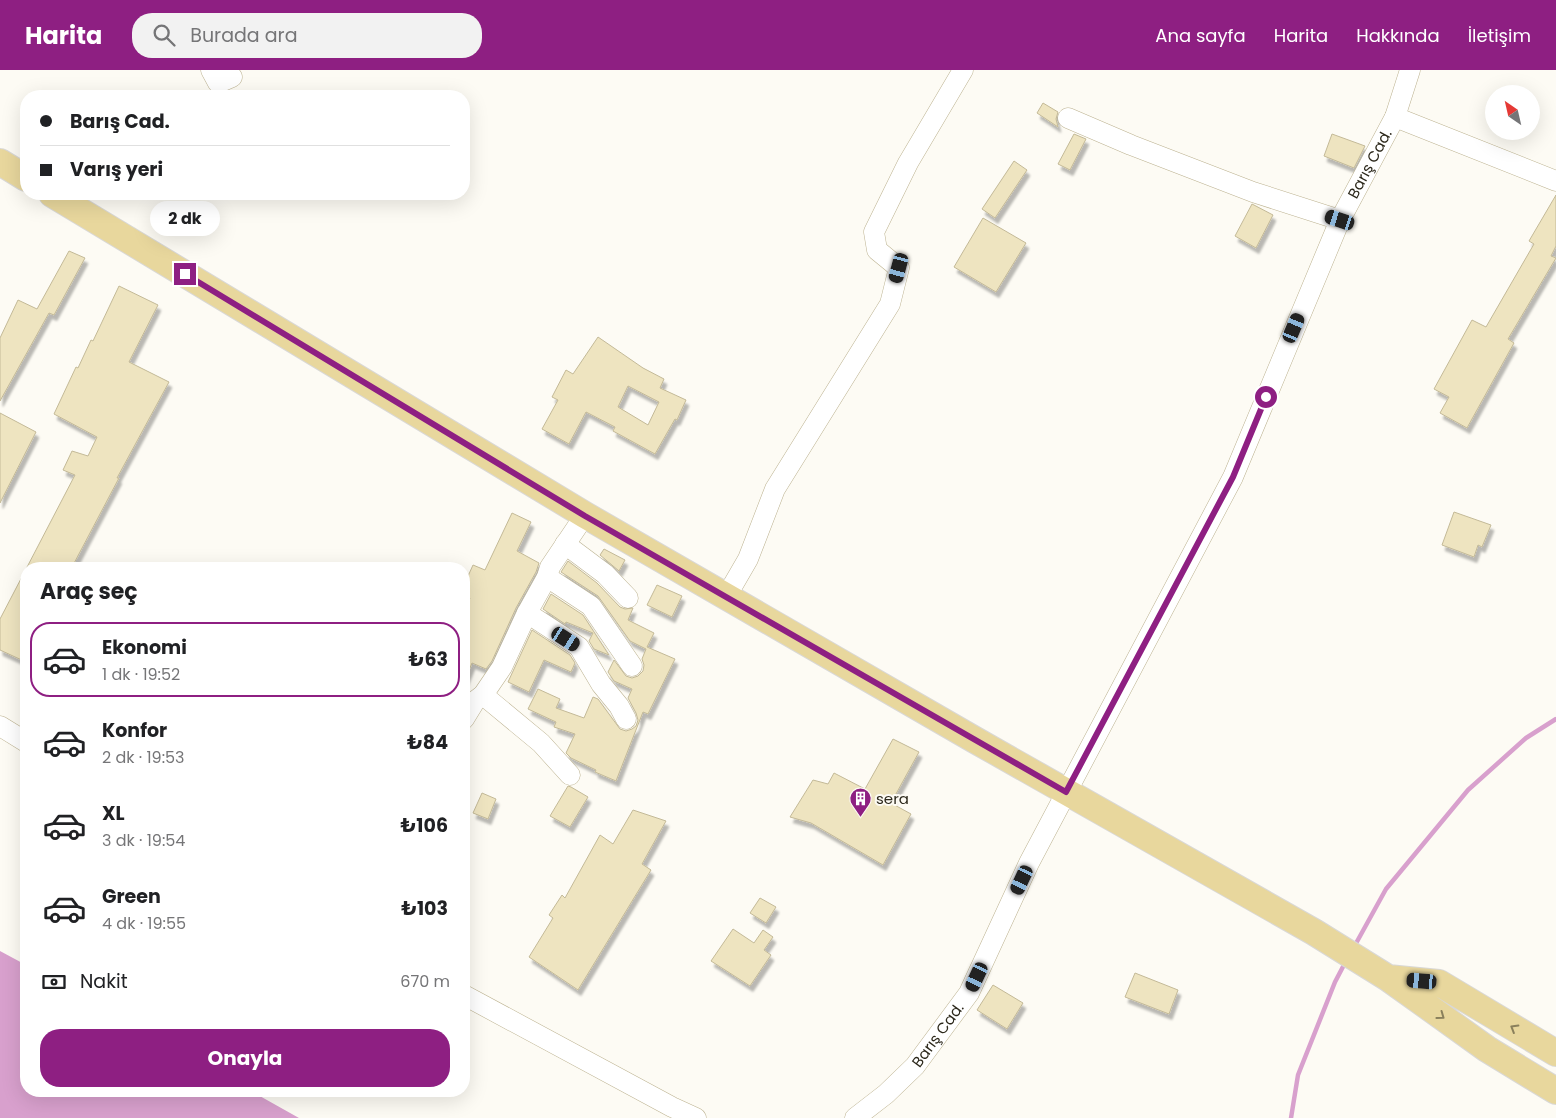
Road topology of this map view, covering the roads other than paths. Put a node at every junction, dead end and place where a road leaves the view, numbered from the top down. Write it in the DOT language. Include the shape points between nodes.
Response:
graph roads {
  1 [pos="212,70"];
  2 [pos="962,70"];
  3 [pos="1410,70"];
  4 [pos="232,77"];
  5 [pos="1394,117"];
  6 [pos="1068,118"];
  7 [pos="0,162"];
  8 [pos="20,174"];
  9 [pos="1556,181"];
  10 [pos="62,200"];
  11 [pos="1340,220"];
  12 [pos="585,516"];
  13 [pos="565,544"];
  14 [pos="547,577"];
  15 [pos="726,597"];
  16 [pos="628,598"];
  17 [pos="528,613"];
  18 [pos="632,666"];
  19 [pos="483,695"];
  20 [pos="470,709"];
  21 [pos="626,719"];
  22 [pos="0,726"];
  23 [pos="20,738"];
  24 [pos="570,775"];
  25 [pos="1066,792"];
  26 [pos="1388,978"];
  27 [pos="470,998"];
  28 [pos="1556,1053"];
  29 [pos="1556,1091"];
  30 [pos="696,1118"];
  31 [pos="855,1118"];
  1 -- 4 [label="street" via="218,83"];
  2 -- 15 [label="street" via="908,163 874,232 877,250 899,268 890,304 775,489 748,559"];
  3 -- 5 [label="street, Barış Cad."];
  5 -- 9 [label="street"];
  5 -- 11 [label="street, Barış Cad."];
  6 -- 11 [label="street" via="1253,192"];
  7 -- 8 [label="main road"];
  10 -- 12 [label="main road"];
  11 -- 25 [label="street, Barış Cad." via="1233,477"];
  12 -- 13 [label="street"];
  12 -- 15 [label="main road"];
  13 -- 14 [label="street"];
  13 -- 16 [label="street" via="605,574"];
  14 -- 17 [label="street"];
  14 -- 18 [label="street" via="591,606"];
  15 -- 25 [label="main road"];
  17 -- 19 [label="street" via="502,667"];
  17 -- 21 [label="street" via="579,647"];
  19 -- 20 [label="street"];
  19 -- 24 [label="street" via="541,743"];
  22 -- 23 [label="street"];
  25 -- 26 [label="main road" via="1314,932"];
  25 -- 31 [label="street, Barış Cad." via="969,993 915,1066"];
  28 -- 26 [label="main road, one-way" via="1439,982"];
  26 -- 29 [label="main road, one-way" via="1487,1049"];
  27 -- 30 [label="street"];
}
